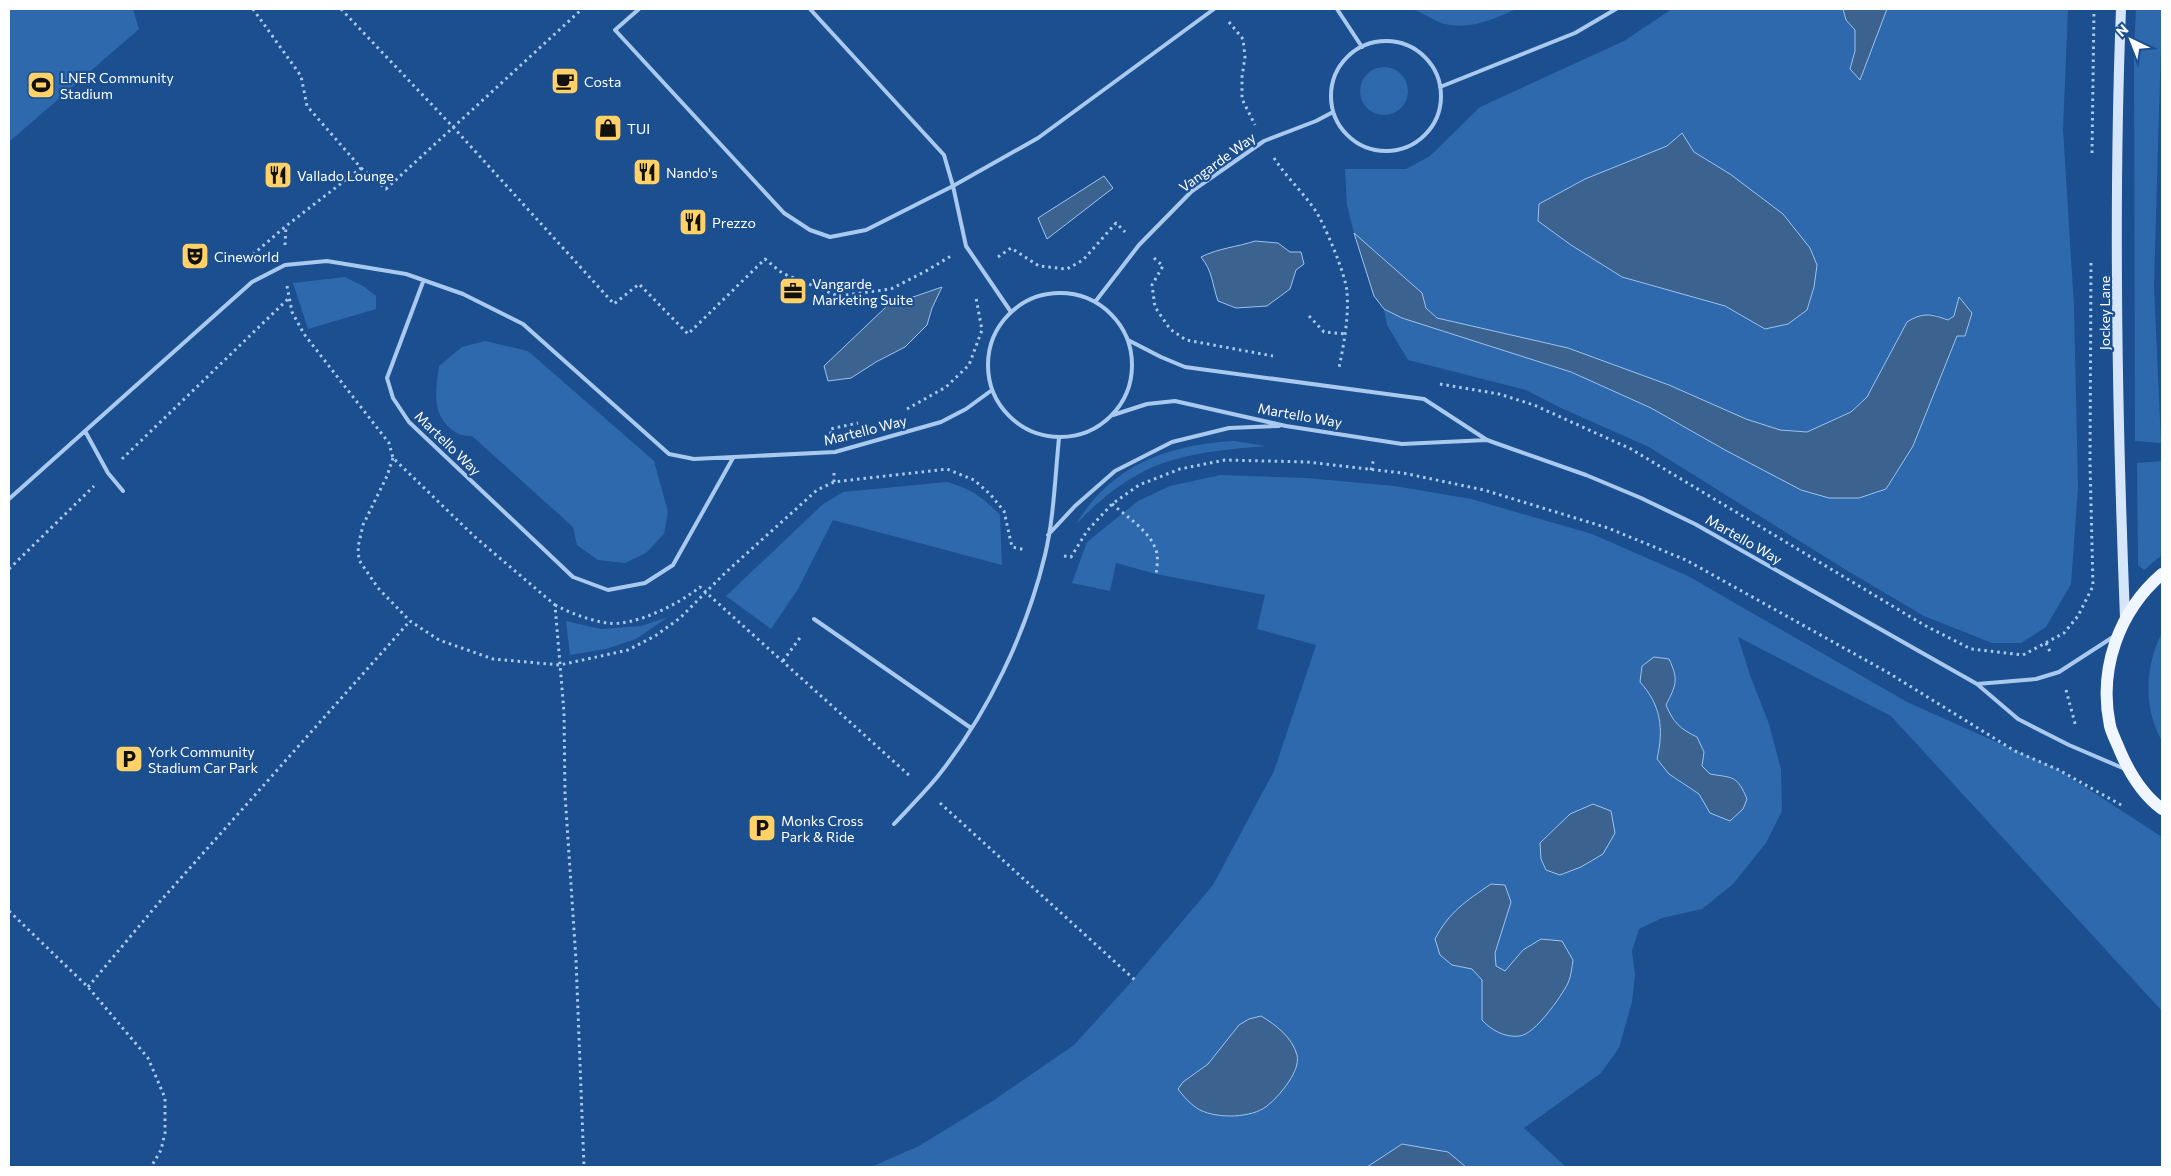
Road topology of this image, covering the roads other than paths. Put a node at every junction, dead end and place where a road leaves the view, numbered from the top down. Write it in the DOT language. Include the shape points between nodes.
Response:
graph roads {
  1 [pos="639,9"];
  2 [pos="810,9"];
  3 [pos="1214,9"];
  4 [pos="1338,9"];
  5 [pos="1616,9"];
  6 [pos="2121,9"];
  7 [pos="1362,47"];
  8 [pos="1440,87"];
  9 [pos="1333,112"];
  10 [pos="953,186"];
  11 [pos="423,282"];
  12 [pos="1095,302"];
  13 [pos="1011,312"];
  14 [pos="1128,340"];
  15 [pos="992,390"];
  16 [pos="1113,415"];
  17 [pos="1286,426"];
  18 [pos="85,431"];
  19 [pos="1059,438"];
  20 [pos="1487,440"];
  21 [pos="734,458"];
  22 [pos="123,491"];
  23 [pos="9,499"];
  24 [pos="1048,535"];
  25 [pos="2162,574"];
  26 [pos="2125,618"];
  27 [pos="814,619"];
  28 [pos="2117,634"];
  29 [pos="1978,684"];
  30 [pos="971,728"];
  31 [pos="2128,770"];
  32 [pos="2162,809"];
  33 [pos="894,824"];
  1 -- 10 [label="lane" via="615,30 784,213 810,230 830,237 866,230"];
  2 -- 10 [label="lane" via="944,155"];
  3 -- 10 [label="lane" via="1038,138"];
  4 -- 7 [label="lane"];
  5 -- 8 [label="lane" via="1574,33"];
  6 -- 26 [label="street, Jockey Lane" via="2118,368"];
  7 -- 8 [label="lane" via="1378,42 1395,42 1411,48 1425,58"];
  7 -- 9 [label="lane" via="1339,67 1333,81"];
  8 -- 9 [label="lane" via="1436,120 1413,144 1398,150 1366,148 1351,139"];
  9 -- 12 [label="lane, Vangarde Way" via="1264,142 1192,191 1138,245"];
  10 -- 13 [label="lane" via="966,246"];
  11 -- 18 [label="lane" via="406,274 327,261 285,265 252,282"];
  11 -- 21 [label="lane, Martello Way" via="463,294 523,324 669,454 694,459"];
  11 -- 21 [label="lane, Martello Way" via="387,378 393,398 409,422 573,577 608,590 645,583 673,565"];
  12 -- 13 [label="lane" via="1074,294 1051,293 1030,299"];
  12 -- 14 [label="lane" via="1115,318"];
  13 -- 15 [label="lane" via="998,328 989,348 987,369"];
  14 -- 16 [label="lane" via="1131,380"];
  14 -- 20 [label="lane, Martello Way" via="1185,366 1424,399"];
  15 -- 19 [label="lane" via="1002,409 1018,424 1037,434"];
  15 -- 21 [label="lane, Martello Way" via="941,422 834,452"];
  16 -- 17 [label="lane, Martello Way" via="1147,404 1175,401"];
  16 -- 19 [label="lane" via="1079,435"];
  17 -- 20 [label="lane, Martello Way" via="1402,444"];
  17 -- 24 [label="lane" via="1229,428 1172,442 1115,471"];
  18 -- 22 [label="lane" via="108,473"];
  18 -- 23 [label="lane"];
  19 -- 24 [label="lane"];
  20 -- 29 [label="lane, Martello Way" via="1586,474 1695,524"];
  24 -- 30 [label="lane" via="1025,619 1000,678"];
  25 -- 26 [label="main road" via="2147,587"];
  26 -- 28 [label="main road"];
  27 -- 30 [label="lane"];
  28 -- 29 [label="lane" via="2059,672 2036,679"];
  28 -- 31 [label="main road" via="2107,680 2110,726"];
  29 -- 31 [label="lane, Martello Way" via="2018,719"];
  30 -- 33 [label="lane" via="926,790"];
  31 -- 32 [label="main road"];
}
